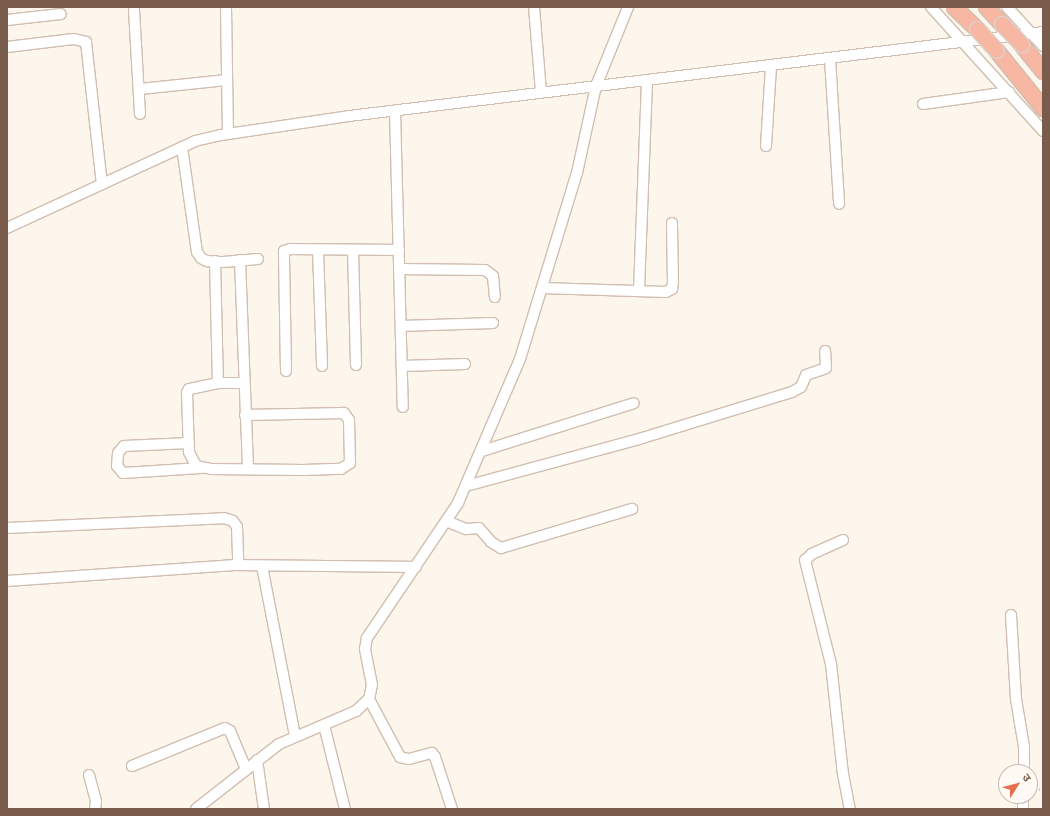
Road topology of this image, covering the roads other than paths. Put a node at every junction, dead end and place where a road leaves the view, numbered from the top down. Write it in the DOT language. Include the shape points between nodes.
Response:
graph roads {
  1 [pos="226,7"];
  2 [pos="534,7"];
  3 [pos="628,7"];
  4 [pos="931,7"];
  5 [pos="954,7"];
  6 [pos="986,7"];
  7 [pos="1007,7"];
  8 [pos="134,10"];
  9 [pos="61,14"];
  10 [pos="7,20"];
  11 [pos="1038,33"];
  12 [pos="963,42"];
  13 [pos="1043,46"];
  14 [pos="7,47"];
  15 [pos="830,59"];
  16 [pos="770,66"];
  17 [pos="1043,71"];
  18 [pos="227,80"];
  19 [pos="647,80"];
  20 [pos="596,86"];
  21 [pos="140,89"];
  22 [pos="1009,92"];
  23 [pos="541,93"];
  24 [pos="923,104"];
  25 [pos="1043,108"];
  26 [pos="395,110"];
  27 [pos="140,114"];
  28 [pos="1043,132"];
  29 [pos="228,133"];
  30 [pos="766,146"];
  31 [pos="182,147"];
  32 [pos="102,184"];
  33 [pos="839,204"];
  34 [pos="672,223"];
  35 [pos="7,228"];
  36 [pos="318,250"];
  37 [pos="353,250"];
  38 [pos="399,250"];
  39 [pos="258,259"];
  40 [pos="240,260"];
  41 [pos="215,261"];
  42 [pos="399,269"];
  43 [pos="542,288"];
  44 [pos="639,290"];
  45 [pos="495,297"];
  46 [pos="493,323"];
  47 [pos="401,326"];
  48 [pos="825,351"];
  49 [pos="465,364"];
  50 [pos="356,365"];
  51 [pos="322,366"];
  52 [pos="402,366"];
  53 [pos="286,371"];
  54 [pos="218,383"];
  55 [pos="244,384"];
  56 [pos="634,404"];
  57 [pos="403,407"];
  58 [pos="245,415"];
  59 [pos="189,443"];
  60 [pos="482,451"];
  61 [pos="202,468"];
  62 [pos="248,468"];
  63 [pos="466,486"];
  64 [pos="632,509"];
  65 [pos="446,521"];
  66 [pos="7,528"];
  67 [pos="843,540"];
  68 [pos="238,565"];
  69 [pos="262,566"];
  70 [pos="416,567"];
  71 [pos="7,581"];
  72 [pos="1011,615"];
  73 [pos="369,699"];
  74 [pos="324,725"];
  75 [pos="295,736"];
  76 [pos="257,760"];
  77 [pos="1024,764"];
  78 [pos="132,766"];
  79 [pos="246,768"];
  80 [pos="89,775"];
  81 [pos="95,809"];
  82 [pos="196,809"];
  83 [pos="264,809"];
  84 [pos="345,809"];
  85 [pos="452,809"];
  86 [pos="850,809"];
  1 -- 18 [label="street"];
  2 -- 23 [label="street"];
  3 -- 20 [label="street"];
  4 -- 12 [label="street"];
  5 -- 25 [label="highway, bridge" via="996,50"];
  6 -- 17 [label="highway, bridge"];
  7 -- 11 [label="street"];
  8 -- 21 [label="street"];
  9 -- 10 [label="street"];
  11 -- 12 [label="street"];
  11 -- 13 [label="street"];
  12 -- 15 [label="street"];
  12 -- 22 [label="street"];
  14 -- 32 [label="street" via="74,39 86,42"];
  15 -- 16 [label="street"];
  15 -- 33 [label="street"];
  16 -- 19 [label="street"];
  16 -- 30 [label="street"];
  18 -- 21 [label="street"];
  18 -- 29 [label="street"];
  19 -- 20 [label="street"];
  19 -- 44 [label="street"];
  20 -- 23 [label="street"];
  20 -- 43 [label="street" via="577,173"];
  21 -- 27 [label="street"];
  22 -- 24 [label="street"];
  22 -- 28 [label="street"];
  23 -- 26 [label="street"];
  26 -- 29 [label="street"];
  26 -- 38 [label="street"];
  29 -- 31 [label="street"];
  31 -- 32 [label="street"];
  31 -- 41 [label="street" via="197,252 207,261"];
  32 -- 35 [label="street"];
  34 -- 44 [label="street" via="672,289 666,292"];
  36 -- 37 [label="street"];
  36 -- 51 [label="street"];
  36 -- 53 [label="street" via="290,249 284,251 282,258"];
  37 -- 38 [label="street"];
  37 -- 50 [label="street"];
  38 -- 42 [label="street"];
  39 -- 40 [label="street"];
  40 -- 41 [label="street"];
  40 -- 55 [label="street"];
  41 -- 54 [label="street"];
  42 -- 45 [label="street" via="485,270 493,276"];
  42 -- 47 [label="street"];
  43 -- 44 [label="street"];
  43 -- 60 [label="street" via="520,359"];
  46 -- 47 [label="street"];
  47 -- 52 [label="street"];
  48 -- 63 [label="street" via="826,368 806,375 801,387 792,392 639,439"];
  49 -- 52 [label="street"];
  52 -- 57 [label="street"];
  54 -- 55 [label="street"];
  54 -- 59 [label="street" via="195,387 186,393"];
  55 -- 58 [label="street"];
  56 -- 60 [label="street"];
  58 -- 62 [label="street"];
  58 -- 62 [label="street" via="344,413 349,420 351,457 346,467"];
  59 -- 61 [label="street" via="192,461"];
  59 -- 61 [label="street" via="124,446 118,453 117,466 123,473"];
  60 -- 63 [label="street"];
  61 -- 62 [label="street"];
  63 -- 65 [label="street"];
  64 -- 65 [label="street" via="501,548 491,542 479,528 466,528"];
  65 -- 70 [label="street"];
  66 -- 68 [label="street" via="224,518 233,521 237,527"];
  67 -- 86 [label="street" via="812,554 805,560 831,664"];
  68 -- 69 [label="street"];
  68 -- 71 [label="street"];
  69 -- 70 [label="street"];
  69 -- 75 [label="street"];
  70 -- 73 [label="street" via="366,638 365,649 372,685"];
  72 -- 77 [label="street" via="1016,699 1024,747"];
  73 -- 74 [label="street" via="356,711"];
  73 -- 85 [label="street" via="400,757 409,759 432,753"];
  74 -- 75 [label="street"];
  74 -- 84 [label="street"];
  75 -- 76 [label="street"];
  76 -- 79 [label="street"];
  76 -- 83 [label="street"];
  78 -- 79 [label="street" via="225,728 230,731"];
  79 -- 82 [label="street"];
  80 -- 81 [label="street" via="96,801"];
}
